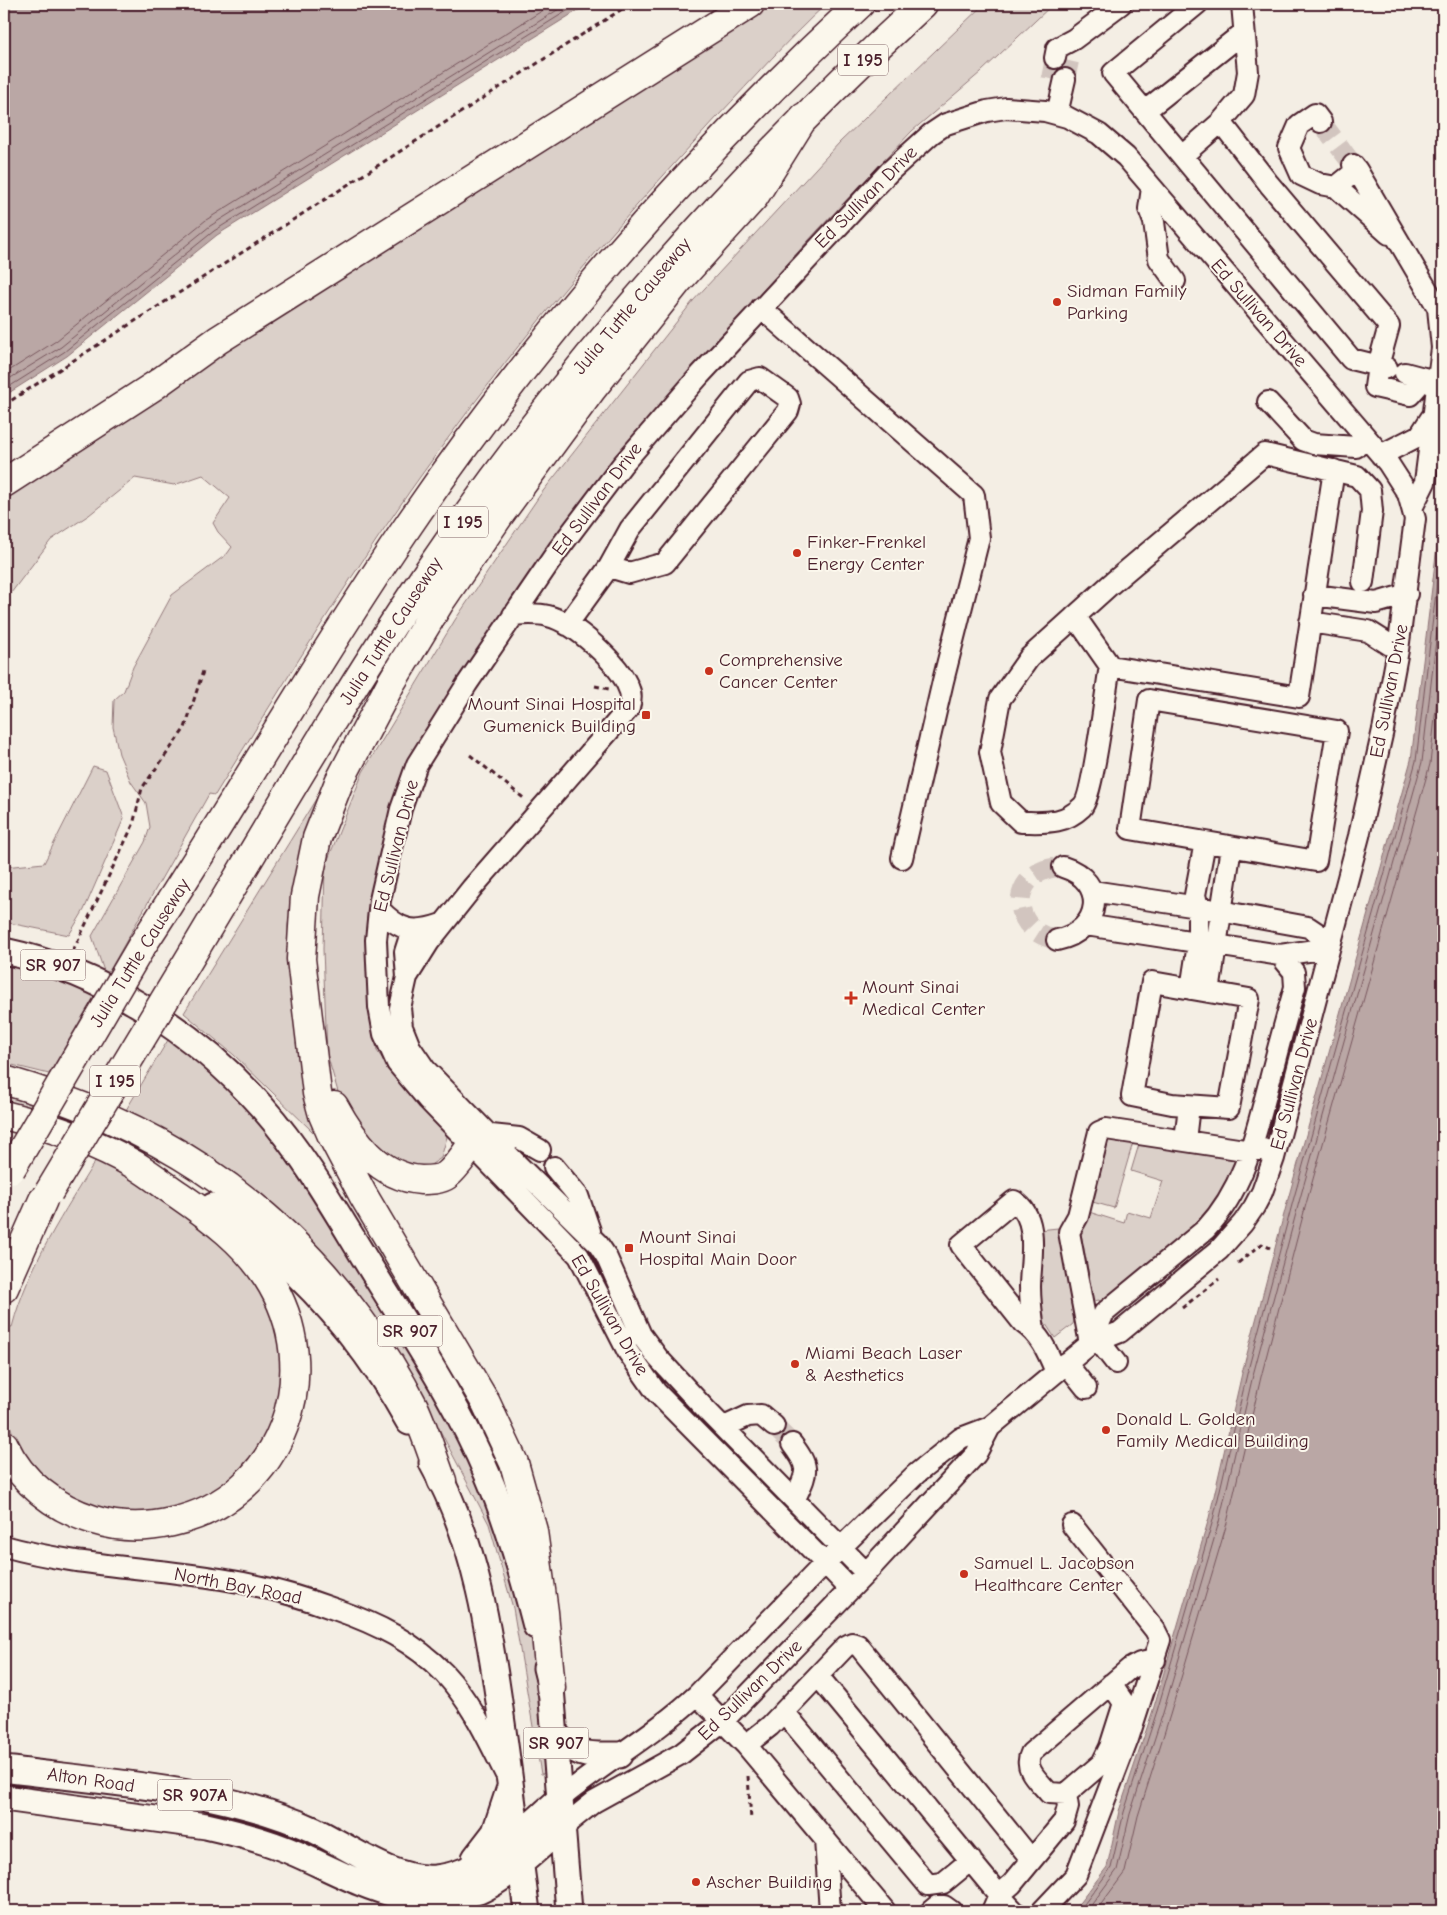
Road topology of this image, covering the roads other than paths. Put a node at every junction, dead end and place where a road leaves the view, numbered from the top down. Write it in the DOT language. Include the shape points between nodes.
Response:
graph roads {
  1 [pos="750,4"];
  2 [pos="860,4"];
  3 [pos="923,4"];
  4 [pos="1121,4"];
  5 [pos="1197,4"];
  6 [pos="1242,4"];
  7 [pos="1243,33"];
  8 [pos="1145,111"];
  9 [pos="1051,112"];
  10 [pos="804,117"];
  11 [pos="1221,122"];
  12 [pos="1321,122"];
  13 [pos="1182,156"];
  14 [pos="1336,186"];
  15 [pos="1152,188"];
  16 [pos="1401,246"];
  17 [pos="1170,285"];
  18 [pos="760,308"];
  19 [pos="218,340"];
  20 [pos="1390,369"];
  21 [pos="1431,380"];
  22 [pos="1268,402"];
  23 [pos="1431,418"];
  24 [pos="1367,439"];
  25 [pos="1381,455"];
  26 [pos="4,470"];
  27 [pos="1334,470"];
  28 [pos="4,484"];
  29 [pos="1413,506"];
  30 [pos="608,567"];
  31 [pos="1363,582"];
  32 [pos="1407,594"];
  33 [pos="1314,595"];
  34 [pos="513,614"];
  35 [pos="1075,616"];
  36 [pos="1310,622"];
  37 [pos="567,624"];
  38 [pos="1398,650"];
  39 [pos="1110,666"];
  40 [pos="1205,842"];
  41 [pos="1231,847"];
  42 [pos="902,858"];
  43 [pos="1063,866"];
  44 [pos="1092,892"];
  45 [pos="1198,907"];
  46 [pos="379,909"];
  47 [pos="1222,912"];
  48 [pos="442,924"];
  49 [pos="1086,925"];
  50 [pos="409,937"];
  51 [pos="376,940"];
  52 [pos="1057,940"];
  53 [pos="1207,945"];
  54 [pos="1329,948"];
  55 [pos="4,951"];
  56 [pos="1280,956"];
  57 [pos="407,977"];
  58 [pos="1200,990"];
  59 [pos="313,1049"];
  60 [pos="4,1080"];
  61 [pos="1181,1105"];
  62 [pos="4,1115"];
  63 [pos="1176,1138"];
  64 [pos="481,1140"];
  65 [pos="1279,1140"];
  66 [pos="540,1150"];
  67 [pos="1251,1151"];
  68 [pos="135,1165"];
  69 [pos="554,1167"];
  70 [pos="7,1176"];
  71 [pos="46,1196"];
  72 [pos="591,1235"];
  73 [pos="1183,1249"];
  74 [pos="4,1256"];
  75 [pos="1209,1258"];
  76 [pos="4,1288"];
  77 [pos="1034,1330"];
  78 [pos="1094,1342"];
  79 [pos="1116,1363"];
  80 [pos="1061,1368"];
  81 [pos="1086,1388"];
  82 [pos="774,1426"];
  83 [pos="990,1427"];
  84 [pos="724,1428"];
  85 [pos="792,1444"];
  86 [pos="4,1445"];
  87 [pos="442,1481"];
  88 [pos="795,1499"];
  89 [pos="1072,1526"];
  90 [pos="4,1546"];
  91 [pos="841,1547"];
  92 [pos="825,1563"];
  93 [pos="866,1573"];
  94 [pos="850,1590"];
  95 [pos="1155,1660"];
  96 [pos="818,1676"];
  97 [pos="1111,1684"];
  98 [pos="551,1688"];
  99 [pos="697,1695"];
  100 [pos="784,1712"];
  101 [pos="723,1721"];
  102 [pos="555,1734"];
  103 [pos="746,1745"];
  104 [pos="619,1754"];
  105 [pos="4,1769"];
  106 [pos="511,1785"];
  107 [pos="1066,1794"];
  108 [pos="4,1798"];
  109 [pos="561,1798"];
  110 [pos="564,1826"];
  111 [pos="518,1835"];
  112 [pos="825,1840"];
  113 [pos="1031,1859"];
  114 [pos="971,1860"];
  115 [pos="521,1862"];
  116 [pos="320,1865"];
  117 [pos="466,1869"];
  118 [pos="996,1903"];
  119 [pos="384,1911"];
  120 [pos="527,1911"];
  121 [pos="569,1911"];
  122 [pos="830,1911"];
  123 [pos="884,1911"];
  124 [pos="931,1911"];
  125 [pos="950,1911"];
  126 [pos="1014,1911"];
  127 [pos="1042,1911"];
  1 -- 19 [label="highway"];
  2 -- 70 [label="highway, Julia Tuttle Causeway / I 195, bridge" via="743,119 626,244 493,408 410,522 141,947"];
  3 -- 10 [label="highway, Julia Tuttle Causeway / I 195"];
  4 -- 9 [label="street" via="1074,39 1060,70"];
  5 -- 8 [label="street" via="1114,73"];
  6 -- 7 [label="street"];
  7 -- 8 [label="street"];
  7 -- 11 [label="street" via="1248,72 1244,95"];
  8 -- 13 [label="street"];
  9 -- 15 [label="street, Ed Sullivan Drive" via="1085,124 1116,146"];
  9 -- 18 [label="street, Ed Sullivan Drive" via="1006,108 987,110 946,124 931,134 889,172"];
  10 -- 59 [label="highway" via="754,197 640,329 501,513 440,602 353,752 327,810 305,896 302,959"];
  10 -- 71 [label="highway, Julia Tuttle Causeway / I 195, bridge" via="668,261 577,370 502,468 391,629"];
  11 -- 13 [label="street"];
  11 -- 20 [label="street" via="1389,326"];
  12 -- 14 [label="street" via="1315,114 1299,125 1289,148 1301,175 1320,184"];
  13 -- 20 [label="street" via="1352,359"];
  14 -- 16 [label="street"];
  14 -- 16 [label="street" via="1355,168"];
  15 -- 17 [label="street" via="1149,209 1159,259"];
  15 -- 24 [label="street, Ed Sullivan Drive"];
  16 -- 21 [label="street" via="1438,308 1442,348"];
  18 -- 34 [label="street, Ed Sullivan Drive" via="622,465"];
  18 -- 42 [label="street" via="974,495 979,538"];
  19 -- 26 [label="highway" via="149,376"];
  19 -- 28 [label="highway"];
  20 -- 21 [label="street"];
  20 -- 21 [label="street" via="1375,387 1410,395"];
  21 -- 23 [label="street"];
  22 -- 24 [label="street" via="1308,442 1356,447"];
  23 -- 25 [label="street" via="1420,435"];
  23 -- 29 [label="street" via="1425,482"];
  24 -- 25 [label="street, Ed Sullivan Drive"];
  25 -- 29 [label="street, Ed Sullivan Drive" via="1403,483"];
  27 -- 31 [label="street" via="1358,476 1370,490 1372,510"];
  27 -- 33 [label="street"];
  27 -- 35 [label="street" via="1265,454"];
  29 -- 32 [label="street, Ed Sullivan Drive" via="1415,532"];
  30 -- 30 [label="street" via="630,529 749,381 760,378 788,398 788,411 665,563 629,573"];
  30 -- 37 [label="street"];
  32 -- 33 [label="street" via="1366,603"];
  32 -- 38 [label="street, Ed Sullivan Drive"];
  33 -- 36 [label="street"];
  34 -- 37 [label="street" via="548,616"];
  34 -- 46 [label="street, Ed Sullivan Drive" via="417,764 401,809"];
  35 -- 39 [label="street"];
  35 -- 39 [label="street" via="1028,658 1000,699 990,752 1001,804 1021,822 1059,822 1084,806"];
  36 -- 38 [label="street" via="1368,631"];
  36 -- 39 [label="street" via="1299,696"];
  37 -- 48 [label="street" via="614,664 629,689 629,708"];
  38 -- 54 [label="street, Ed Sullivan Drive" via="1374,772"];
  40 -- 41 [label="street"];
  40 -- 41 [label="street" via="1130,829 1149,700 1337,731 1316,861"];
  40 -- 45 [label="street" via="1195,895"];
  41 -- 47 [label="street"];
  43 -- 44 [label="street" via="1084,878"];
  44 -- 45 [label="street"];
  44 -- 49 [label="street" via="1093,912"];
  45 -- 47 [label="street"];
  45 -- 53 [label="street"];
  46 -- 50 [label="street"];
  46 -- 51 [label="street, Ed Sullivan Drive"];
  47 -- 53 [label="street"];
  47 -- 54 [label="street" via="1308,927 1320,935"];
  48 -- 50 [label="street"];
  48 -- 57 [label="street"];
  49 -- 52 [label="street" via="1070,938"];
  49 -- 53 [label="street"];
  50 -- 51 [label="street"];
  50 -- 57 [label="street" via="405,962"];
  51 -- 64 [label="street, Ed Sullivan Drive" via="379,1007 388,1046 409,1078"];
  53 -- 56 [label="street"];
  53 -- 58 [label="street"];
  54 -- 56 [label="street"];
  54 -- 65 [label="street, Ed Sullivan Drive"];
  55 -- 98 [label="main road, SR 907" via="65,970 152,1013 198,1045 263,1108 300,1156 437,1376 472,1440 514,1545"];
  56 -- 67 [label="street, Ed Sullivan Drive" via="1294,972 1295,987"];
  57 -- 64 [label="street, Ed Sullivan Drive" via="400,1018 410,1047"];
  58 -- 61 [label="street" via="1249,999 1229,1108"];
  58 -- 61 [label="street" via="1152,982 1132,1096"];
  59 -- 64 [label="highway" via="335,1108 363,1150 385,1170 412,1179 440,1179"];
  59 -- 98 [label="highway" via="317,1092 332,1136 486,1403 514,1463 533,1531"];
  60 -- 87 [label="highway" via="78,1105 158,1141 216,1176 274,1223 325,1274 381,1350 414,1407"];
  61 -- 63 [label="street"];
  62 -- 68 [label="highway, SR 907" via="51,1129"];
  63 -- 67 [label="street"];
  63 -- 78 [label="street" via="1106,1129 1099,1132 1094,1143 1078,1216 1069,1232"];
  64 -- 66 [label="street" via="520,1138"];
  64 -- 72 [label="street, Ed Sullivan Drive" via="517,1164"];
  64 -- 92 [label="street, Ed Sullivan Drive" via="580,1256 628,1352 656,1392"];
  65 -- 67 [label="street" via="1267,1148"];
  65 -- 75 [label="street, Ed Sullivan Drive" via="1269,1176 1254,1207 1232,1237"];
  67 -- 73 [label="street, Ed Sullivan Drive" via="1227,1203 1206,1229"];
  68 -- 86 [label="highway" via="225,1229 272,1285 285,1314 294,1354 292,1398 280,1438 269,1459 253,1478 222,1503 184,1520 145,1526 104,1523 65,1509 32,1484"];
  68 -- 87 [label="main road, SR 907" via="182,1185 209,1203 261,1241 314,1291 370,1360"];
  69 -- 72 [label="street" via="578,1196"];
  71 -- 74 [label="highway, Julia Tuttle Causeway / I 195"];
  71 -- 76 [label="highway"];
  72 -- 84 [label="street, Ed Sullivan Drive" via="606,1256 641,1335"];
  73 -- 75 [label="street"];
  73 -- 78 [label="street, Ed Sullivan Drive" via="1104,1313"];
  75 -- 78 [label="street, Ed Sullivan Drive" via="1120,1332"];
  77 -- 77 [label="street" via="1030,1289 1032,1233 1020,1205 1014,1201 961,1245 1024,1323"];
  77 -- 80 [label="street"];
  78 -- 79 [label="street"];
  78 -- 80 [label="street, Ed Sullivan Drive"];
  80 -- 81 [label="street"];
  80 -- 83 [label="street, Ed Sullivan Drive"];
  82 -- 84 [label="street" via="761,1415 748,1416"];
  83 -- 91 [label="street, Ed Sullivan Drive" via="961,1438 924,1468"];
  83 -- 93 [label="street, Ed Sullivan Drive" via="976,1454"];
  84 -- 88 [label="street, Ed Sullivan Drive"];
  85 -- 88 [label="street" via="804,1460 806,1473"];
  87 -- 106 [label="main road, SR 907" via="463,1535 486,1624"];
  88 -- 91 [label="street, Ed Sullivan Drive"];
  89 -- 95 [label="street" via="1155,1630 1160,1640"];
  90 -- 106 [label="street, North Bay Road" via="59,1559 220,1578 302,1597 368,1620 412,1646 443,1672 478,1718"];
  91 -- 92 [label="street, Ed Sullivan Drive"];
  91 -- 93 [label="street, Ed Sullivan Drive"];
  92 -- 94 [label="street, Ed Sullivan Drive"];
  92 -- 99 [label="street, Ed Sullivan Drive"];
  93 -- 94 [label="street, Ed Sullivan Drive"];
  94 -- 101 [label="street, Ed Sullivan Drive"];
  95 -- 97 [label="street" via="1128,1669"];
  95 -- 127 [label="street" via="1076,1874"];
  96 -- 100 [label="street"];
  96 -- 113 [label="street" via="846,1646 858,1645"];
  96 -- 114 [label="street"];
  97 -- 107 [label="street" via="1124,1703 1110,1747 1102,1763"];
  97 -- 107 [label="street" via="1031,1753 1028,1760 1028,1768 1049,1793"];
  98 -- 102 [label="main road, SR 907"];
  99 -- 101 [label="street"];
  99 -- 104 [label="street, Ed Sullivan Drive" via="651,1734"];
  100 -- 103 [label="street"];
  100 -- 114 [label="street" via="928,1885 943,1883"];
  101 -- 103 [label="street"];
  101 -- 110 [label="street, Ed Sullivan Drive" via="681,1754 594,1802"];
  102 -- 104 [label="main road" via="581,1754"];
  102 -- 109 [label="main road, SR 907"];
  103 -- 112 [label="street"];
  104 -- 109 [label="street, Ed Sullivan Drive"];
  105 -- 117 [label="main road, Alton Road / SR 907A" via="234,1802 304,1825 374,1861 423,1878 438,1878"];
  106 -- 111 [label="main road, SR 907"];
  106 -- 117 [label="main road" via="495,1832"];
  107 -- 113 [label="street" via="1068,1807 1064,1821"];
  108 -- 116 [label="main road, Alton Road / SR 907A" via="206,1826 276,1845"];
  109 -- 110 [label="main road, SR 907"];
  109 -- 111 [label="main road, SR 907A"];
  110 -- 115 [label="main road, SR 907A"];
  110 -- 121 [label="main road, SR 907"];
  111 -- 115 [label="main road, SR 907"];
  111 -- 117 [label="main road, SR 907A" via="496,1854"];
  112 -- 122 [label="street"];
  112 -- 123 [label="street"];
  113 -- 118 [label="street"];
  114 -- 118 [label="street"];
  115 -- 116 [label="main road, SR 907A" via="479,1891 456,1899 428,1902 395,1899"];
  115 -- 120 [label="main road, SR 907"];
  116 -- 119 [label="main road"];
  118 -- 126 [label="street"];
  124 -- 125 [label="street" via="937,1906 944,1906"];
}
